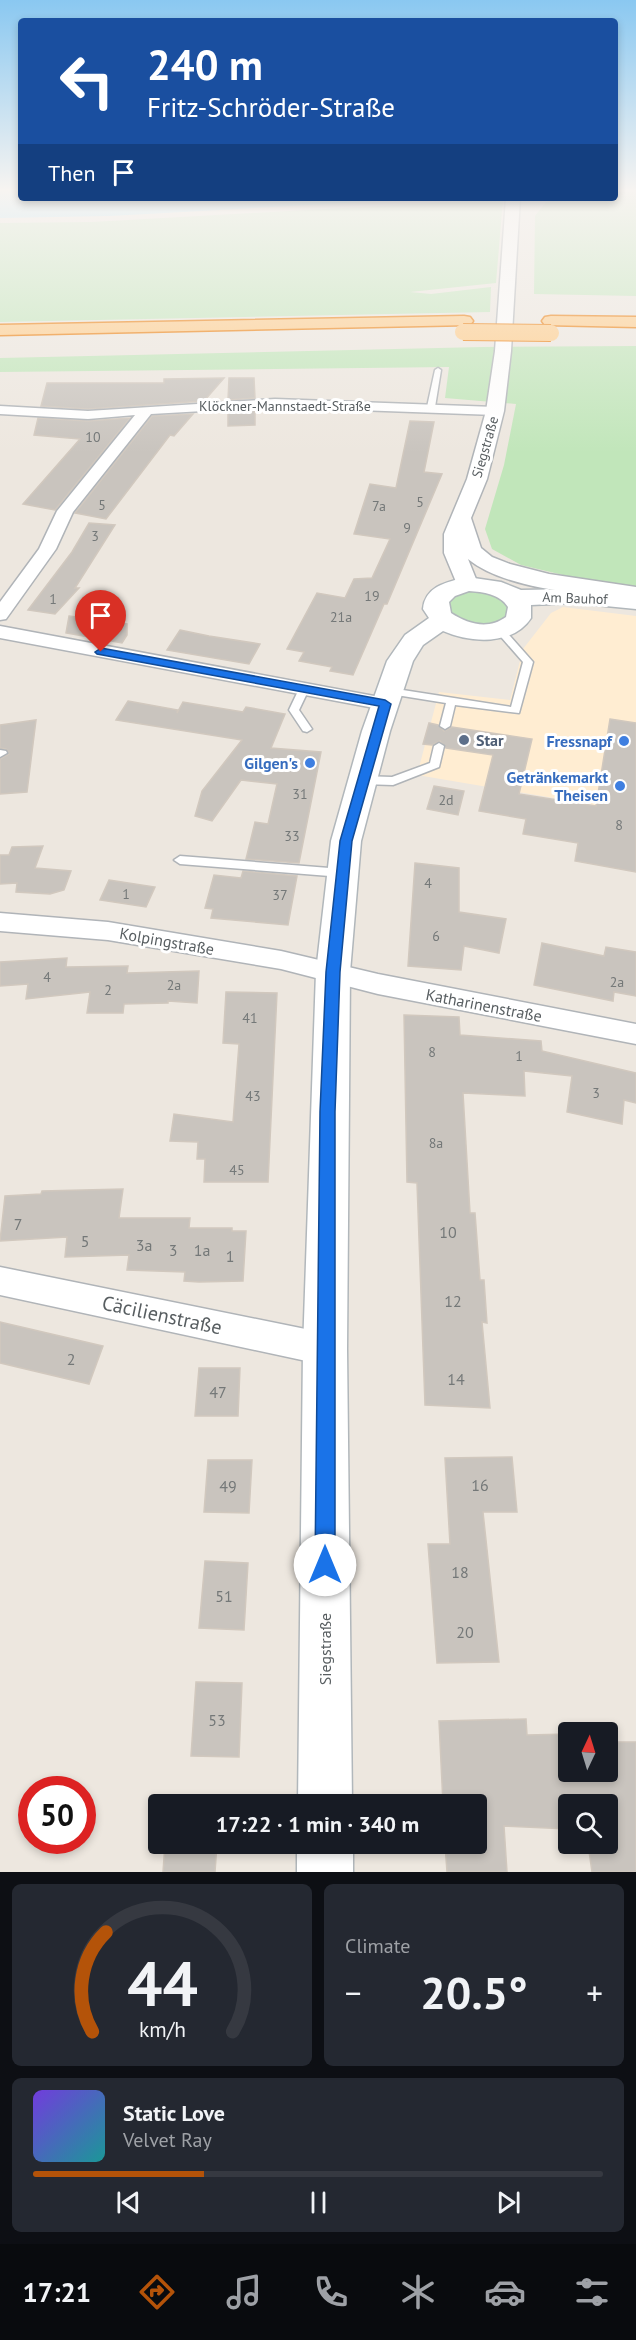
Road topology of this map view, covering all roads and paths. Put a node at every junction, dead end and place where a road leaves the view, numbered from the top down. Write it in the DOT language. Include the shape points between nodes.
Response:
graph roads {
  1 [pos="508,278"];
  2 [pos="636,322"];
  3 [pos="464,326"];
  4 [pos="551,327"];
  5 [pos="0,330"];
  6 [pos="636,334"];
  7 [pos="0,341"];
  8 [pos="438,370"];
  9 [pos="431,407"];
  10 [pos="0,410"];
  11 [pos="495,411"];
  12 [pos="145,412"];
  13 [pos="463,516"];
  14 [pos="467,584"];
  15 [pos="636,594"];
  16 [pos="515,598"];
  17 [pos="636,602"];
  18 [pos="0,615"];
  19 [pos="442,620"];
  20 [pos="500,630"];
  21 [pos="0,632"];
  22 [pos="304,689"];
  23 [pos="387,697"];
  24 [pos="451,702"];
  25 [pos="445,726"];
  26 [pos="307,729"];
  27 [pos="439,747"];
  28 [pos="362,780"];
  29 [pos="180,860"];
  30 [pos="343,873"];
  31 [pos="0,922"];
  32 [pos="333,972"];
  33 [pos="636,1034"];
  34 [pos="0,1281"];
  35 [pos="325,1349"];
  36 [pos="325,1794"];
  37 [pos="325,1854"];
  38 [pos="325,1872"];
  1 -- 11 [label="street, Siegstraße"];
  2 -- 4 [label="highway"];
  3 -- 4 [label="highway, bridge"];
  3 -- 5 [label="highway"];
  3 -- 7 [label="highway"];
  4 -- 6 [label="highway"];
  8 -- 9 [label="lane"];
  9 -- 11 [label="street, Klöckner-Mannstaedt-Straße"];
  9 -- 12 [label="street, Klöckner-Mannstaedt-Straße" via="276,403"];
  10 -- 12 [label="street, Klöckner-Mannstaedt-Straße" via="88,415"];
  11 -- 13 [label="street, Siegstraße"];
  12 -- 18 [label="street" via="65,511 46,549"];
  13 -- 14 [label="street, Siegstraße" via="454,534 455,553"];
  13 -- 15 [label="street" via="472,551 493,567 556,582"];
  14 -- 16 [label="main road" via="494,587"];
  14 -- 19 [label="main road" via="437,598 435,605"];
  16 -- 17 [label="main road, Am Bauhof" via="575,596"];
  16 -- 20 [label="main road" via="520,613 517,620"];
  19 -- 20 [label="main road" via="469,632"];
  19 -- 23 [label="main road, Siegstraße" via="414,640 400,661"];
  20 -- 24 [label="lane" via="528,662 514,711"];
  21 -- 22 [label="street"];
  22 -- 23 [label="street"];
  22 -- 26 [label="lane" via="294,710"];
  23 -- 24 [label="lane"];
  23 -- 28 [label="main road, Siegstraße"];
  24 -- 25 [label="lane"];
  27 -- 28 [label="lane" via="435,765 393,781"];
  28 -- 30 [label="main road, Siegstraße" via="346,841"];
  29 -- 30 [label="lane"];
  30 -- 32 [label="main road, Siegstraße"];
  31 -- 32 [label="street, Kolpingstraße" via="108,931"];
  32 -- 33 [label="street, Katharinenstraße"];
  32 -- 35 [label="main road, Siegstraße"];
  34 -- 35 [label="street, Cäcilienstraße"];
  35 -- 36 [label="main road, Siegstraße"];
  37 -- 38 [label="main road"];
}
